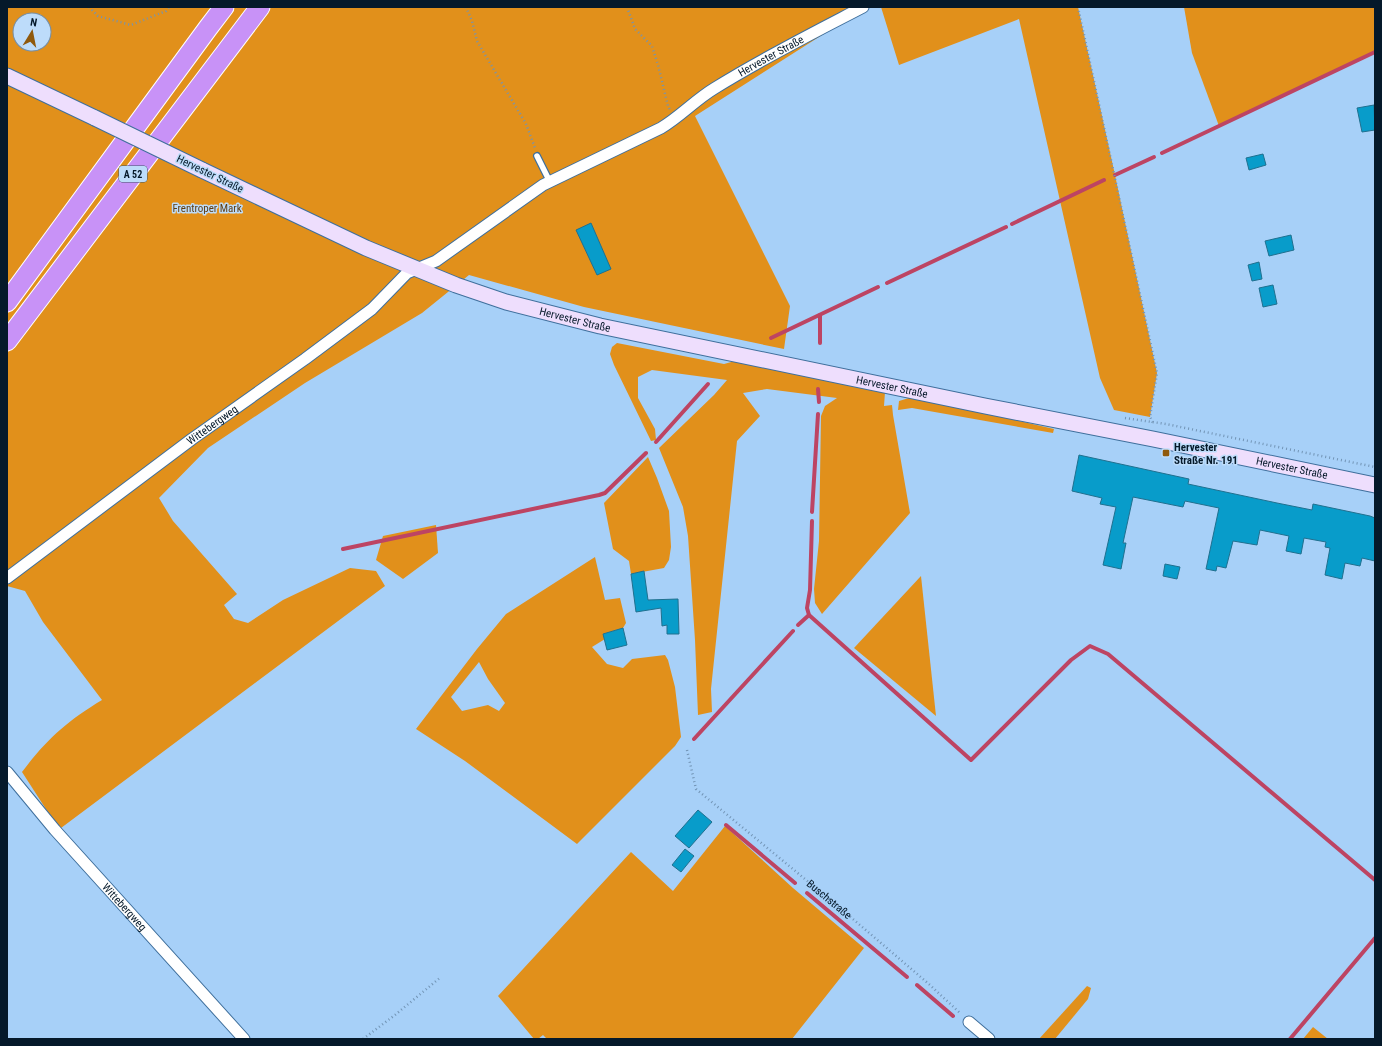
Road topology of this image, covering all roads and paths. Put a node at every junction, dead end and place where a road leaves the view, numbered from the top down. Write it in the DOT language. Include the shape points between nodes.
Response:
graph roads {
  1 [pos="89,7"];
  2 [pos="169,7"];
  3 [pos="224,7"];
  4 [pos="260,7"];
  5 [pos="466,7"];
  6 [pos="627,7"];
  7 [pos="863,7"];
  8 [pos="1078,7"];
  9 [pos="7,76"];
  10 [pos="676,120"];
  11 [pos="537,156"];
  12 [pos="550,182"];
  13 [pos="415,269"];
  14 [pos="7,302"];
  15 [pos="7,341"];
  16 [pos="1122,417"];
  17 [pos="1152,422"];
  18 [pos="1160,440"];
  19 [pos="1375,467"];
  20 [pos="1375,485"];
  21 [pos="7,578"];
  22 [pos="687,750"];
  23 [pos="7,772"];
  24 [pos="441,977"];
  25 [pos="969,1022"];
  26 [pos="244,1039"];
  27 [pos="363,1039"];
  28 [pos="989,1039"];
  1 -- 2 [label="path" via="98,16 131,26 166,11"];
  3 -- 14 [label="highway, A 52"];
  4 -- 15 [label="highway, A 52"];
  5 -- 11 [label="path" via="477,41 526,124"];
  6 -- 10 [label="path" via="635,29 652,46 668,106"];
  7 -- 10 [label="street, Hervester Straße" via="744,70 713,89"];
  8 -- 17 [label="path" via="1156,373 1150,417"];
  9 -- 13 [label="main road, Hervester Straße, bridge"];
  10 -- 12 [label="street, Hervester Straße"];
  11 -- 12 [label="lane"];
  12 -- 13 [label="street, Hervester Straße" via="436,260"];
  13 -- 18 [label="main road, Hervester Straße" via="506,302 600,326 992,408"];
  13 -- 21 [label="street, Wittebergweg" via="407,273 366,313"];
  16 -- 17 [label="path"];
  17 -- 18 [label="path"];
  17 -- 19 [label="path"];
  18 -- 20 [label="main road, Hervester Straße"];
  22 -- 25 [label="path, Buschstraße" via="696,789 930,985"];
  23 -- 26 [label="street, Wittebergweg" via="55,830"];
  24 -- 27 [label="path"];
  25 -- 28 [label="street"];
}
